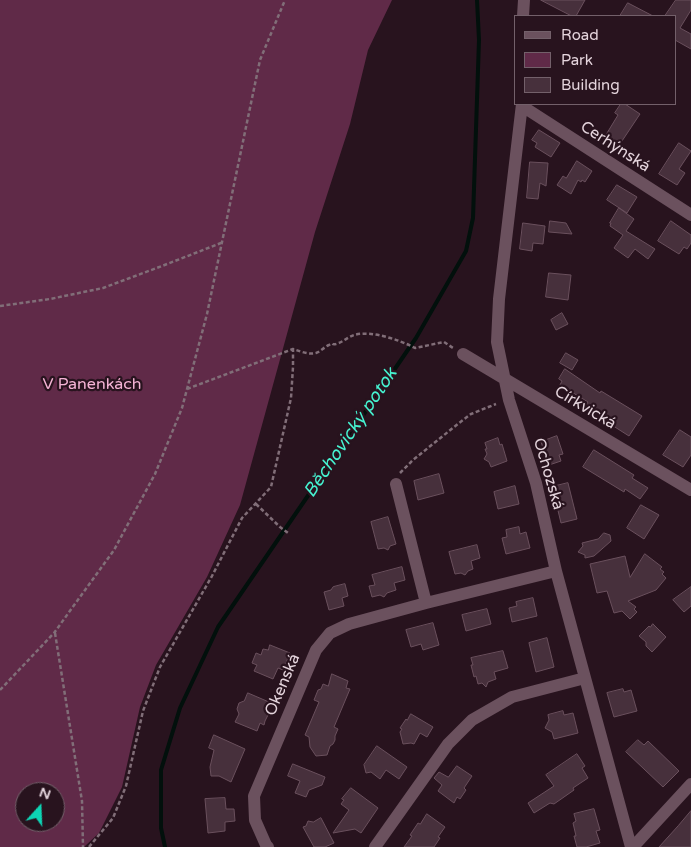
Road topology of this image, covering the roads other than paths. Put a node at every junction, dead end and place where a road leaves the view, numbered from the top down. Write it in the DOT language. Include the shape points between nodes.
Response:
graph roads {
  1 [pos="524,0"];
  2 [pos="523,15"];
  3 [pos="522,105"];
  4 [pos="691,215"];
  5 [pos="463,354"];
  6 [pos="505,379"];
  7 [pos="396,484"];
  8 [pos="691,490"];
  9 [pos="556,571"];
  10 [pos="426,603"];
  11 [pos="585,678"];
  12 [pos="691,784"];
  13 [pos="268,847"];
  14 [pos="375,847"];
  15 [pos="632,847"];
  1 -- 2 [label="street"];
  3 -- 4 [label="street, Cerhýnská"];
  3 -- 6 [label="street, Ochozská" via="497,342"];
  5 -- 6 [label="street, Církvická"];
  6 -- 8 [label="street, Církvická"];
  6 -- 9 [label="street, Ochozská" via="536,483"];
  7 -- 10 [label="street"];
  9 -- 10 [label="street, Okenská"];
  9 -- 11 [label="street, Ochozská"];
  10 -- 13 [label="street, Okenská" via="349,624 330,633 316,650 254,796 255,820"];
  11 -- 14 [label="street" via="512,697 472,720 448,744"];
  11 -- 15 [label="street, Ochozská"];
  12 -- 15 [label="street"];
}
